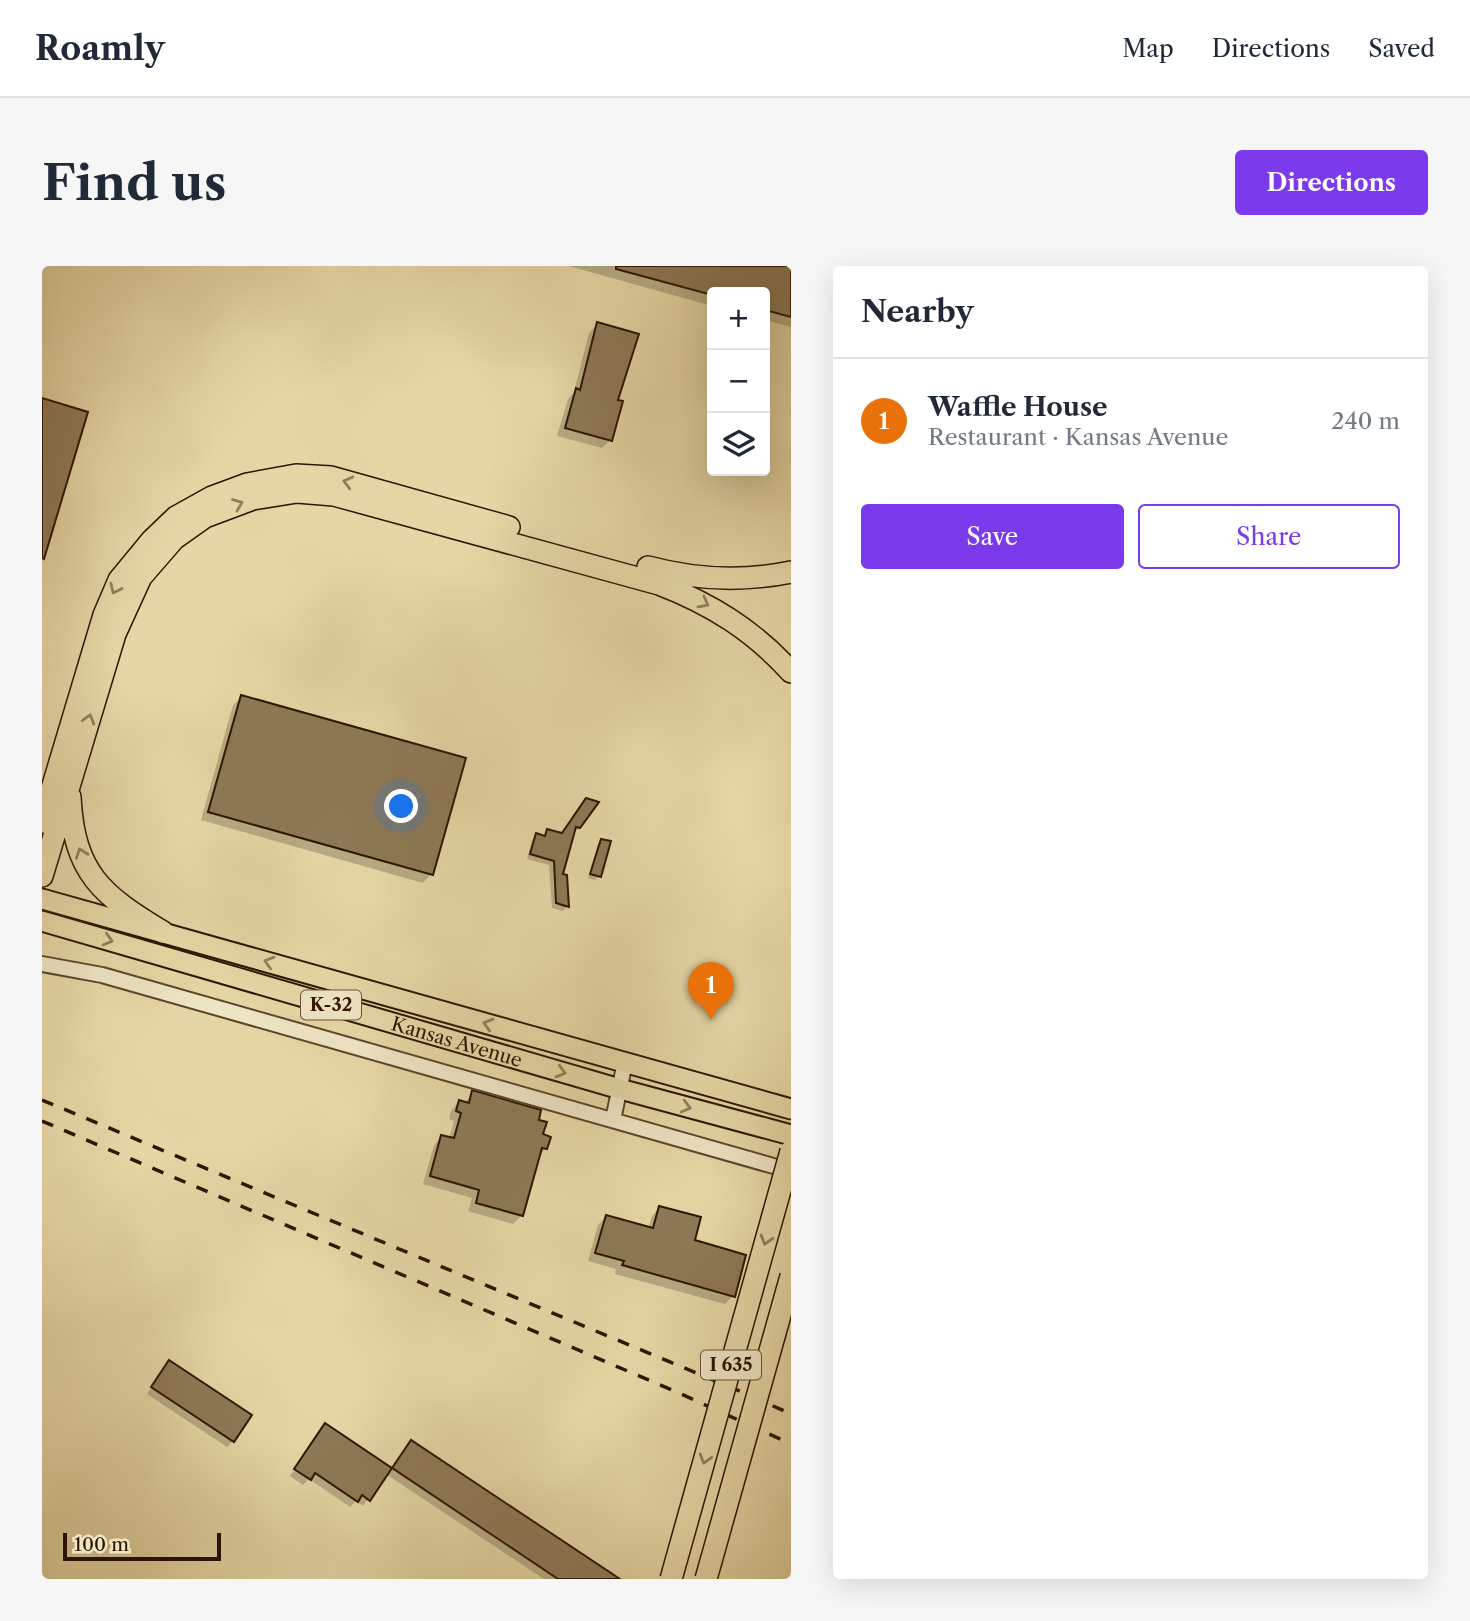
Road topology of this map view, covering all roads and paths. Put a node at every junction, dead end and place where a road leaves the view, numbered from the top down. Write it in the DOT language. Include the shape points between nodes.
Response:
graph roads {
  1 [pos="791,572"];
  2 [pos="791,672"];
  3 [pos="55,787"];
  4 [pos="42,822"];
  5 [pos="42,876"];
  6 [pos="42,899"];
  7 [pos="42,921"];
  8 [pos="163,932"];
  9 [pos="42,964"];
  10 [pos="625,1062"];
  11 [pos="620,1089"];
  12 [pos="791,1109"];
  13 [pos="612,1120"];
  14 [pos="791,1135"];
  15 [pos="791,1151"];
  16 [pos="791,1171"];
  17 [pos="791,1276"];
  18 [pos="671,1579"];
  19 [pos="706,1579"];
  1 -- 3 [label="highway, one-way" via="712,579 673,574 331,477 296,475 247,484 176,517 119,580 104,615"];
  3 -- 2 [label="highway, one-way" via="141,577 174,539 205,517 253,499 297,492 334,495 692,596 766,646"];
  3 -- 4 [label="highway"];
  3 -- 5 [label="highway"];
  8 -- 3 [label="highway, one-way" via="123,908 96,883 81,857 71,818"];
  6 -- 8 [label="main road, Kansas Avenue / K-32"];
  7 -- 11 [label="main road, Kansas Avenue / K-32, one-way"];
  10 -- 8 [label="main road, Kansas Avenue / K-32, one-way"];
  9 -- 13 [label="street" via="102,975"];
  10 -- 11 [label="street"];
  10 -- 12 [label="main road, Kansas Avenue / K-32"];
  11 -- 13 [label="street"];
  11 -- 14 [label="main road, Kansas Avenue / K-32, one-way"];
  13 -- 16 [label="street"];
  15 -- 18 [label="highway, I 635, one-way, bridge"];
  17 -- 19 [label="highway, I 635, bridge"];
}
